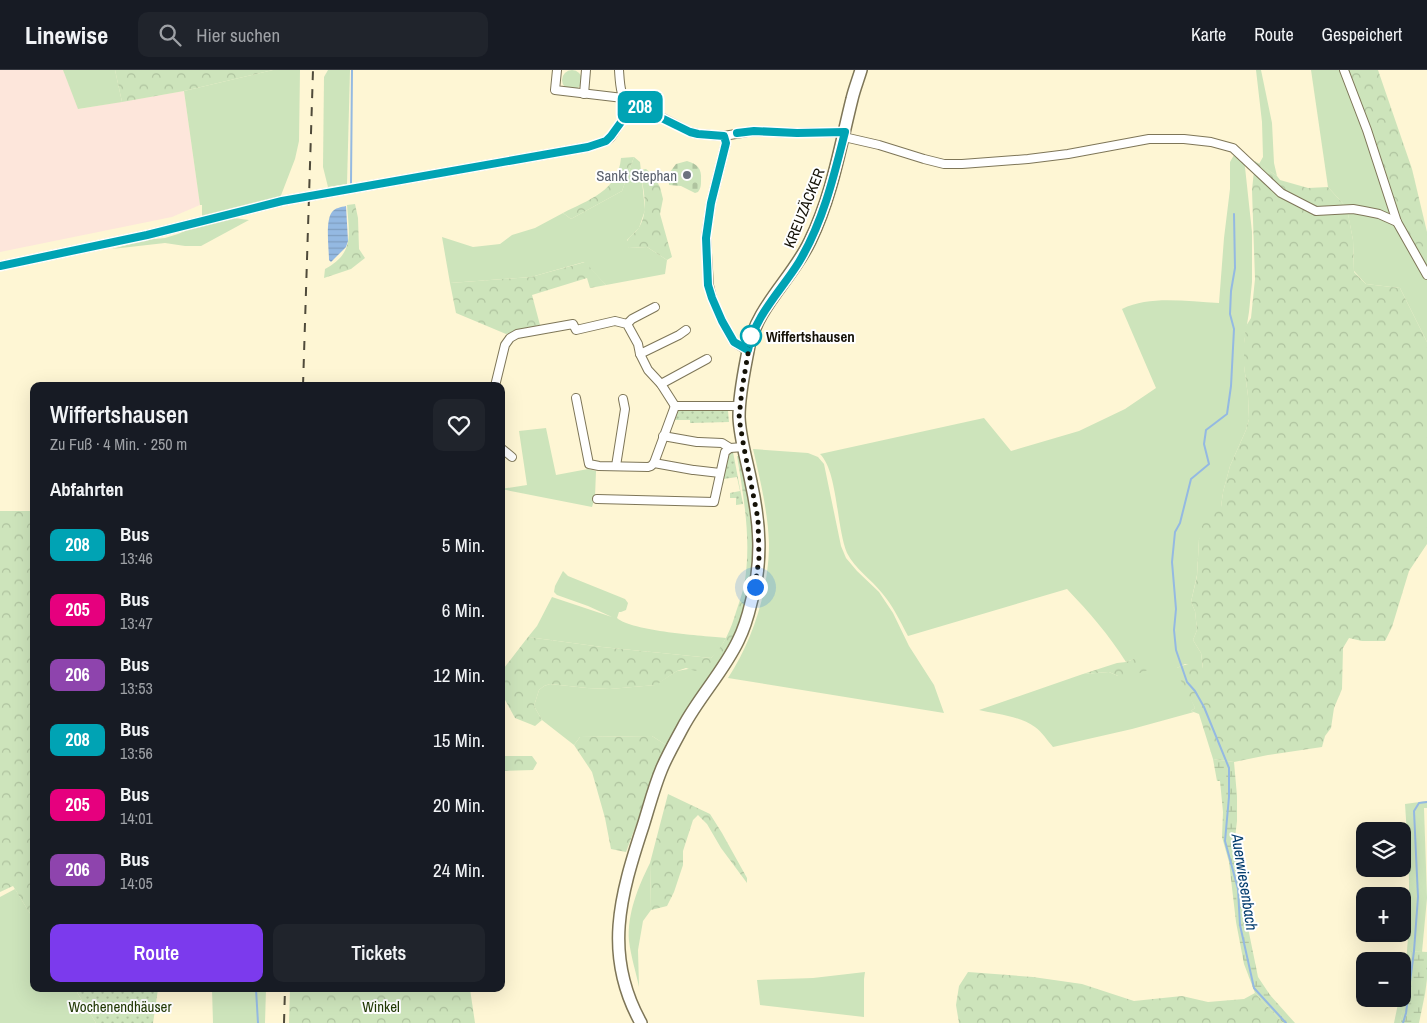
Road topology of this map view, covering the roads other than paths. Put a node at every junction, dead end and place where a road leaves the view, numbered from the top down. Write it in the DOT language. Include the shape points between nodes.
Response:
graph roads {
  1 [pos="557,70"];
  2 [pos="586,70"];
  3 [pos="619,70"];
  4 [pos="860,70"];
  5 [pos="1344,70"];
  6 [pos="584,94"];
  7 [pos="623,98"];
  8 [pos="632,107"];
  9 [pos="844,134"];
  10 [pos="724,136"];
  11 [pos="1397,222"];
  12 [pos="0,266"];
  13 [pos="1427,275"];
  14 [pos="655,308"];
  15 [pos="627,324"];
  16 [pos="686,330"];
  17 [pos="748,350"];
  18 [pos="640,354"];
  19 [pos="707,359"];
  20 [pos="496,382"];
  21 [pos="660,384"];
  22 [pos="576,398"];
  23 [pos="623,399"];
  24 [pos="675,406"];
  25 [pos="740,406"];
  26 [pos="663,436"];
  27 [pos="730,448"];
  28 [pos="744,448"];
  29 [pos="505,451"];
  30 [pos="512,457"];
  31 [pos="654,462"];
  32 [pos="616,466"];
  33 [pos="720,473"];
  34 [pos="597,499"];
  35 [pos="641,1023"];
  1 -- 6 [label="street" via="555,90"];
  2 -- 6 [label="street"];
  3 -- 7 [label="street"];
  4 -- 9 [label="street, KREUZÄCKER"];
  5 -- 11 [label="street"];
  6 -- 7 [label="street"];
  7 -- 8 [label="street"];
  8 -- 10 [label="street" via="645,109 690,132"];
  8 -- 12 [label="street" via="606,141 588,147 282,201 147,235"];
  9 -- 10 [label="street" via="754,131"];
  9 -- 11 [label="street" via="944,164 1028,159 1149,139 1184,138 1211,142 1233,148 1281,193 1316,211 1364,210"];
  9 -- 17 [label="street, KREUZÄCKER" via="828,197 811,240 764,310 750,338"];
  10 -- 17 [label="street" via="726,143 706,238 708,285 734,342"];
  11 -- 13 [label="street"];
  14 -- 15 [label="street"];
  15 -- 18 [label="street"];
  15 -- 20 [label="street" via="615,321 576,330 573,324 517,334 505,346"];
  16 -- 18 [label="street"];
  17 -- 25 [label="street, KREUZÄCKER"];
  18 -- 21 [label="street"];
  19 -- 21 [label="street"];
  21 -- 24 [label="street"];
  22 -- 32 [label="street" via="589,464"];
  23 -- 32 [label="street" via="625,409"];
  24 -- 25 [label="street"];
  24 -- 26 [label="street"];
  25 -- 28 [label="street, KREUZÄCKER"];
  26 -- 27 [label="street" via="722,443"];
  26 -- 31 [label="street"];
  27 -- 28 [label="street"];
  27 -- 33 [label="street"];
  28 -- 35 [label="street, KREUZÄCKER" via="758,519 759,558 752,600 730,657 684,725 662,768 623,893 618,941 622,974"];
  29 -- 30 [label="street"];
  31 -- 32 [label="street" via="648,467"];
  31 -- 33 [label="street"];
  33 -- 34 [label="street" via="714,502"];
}
